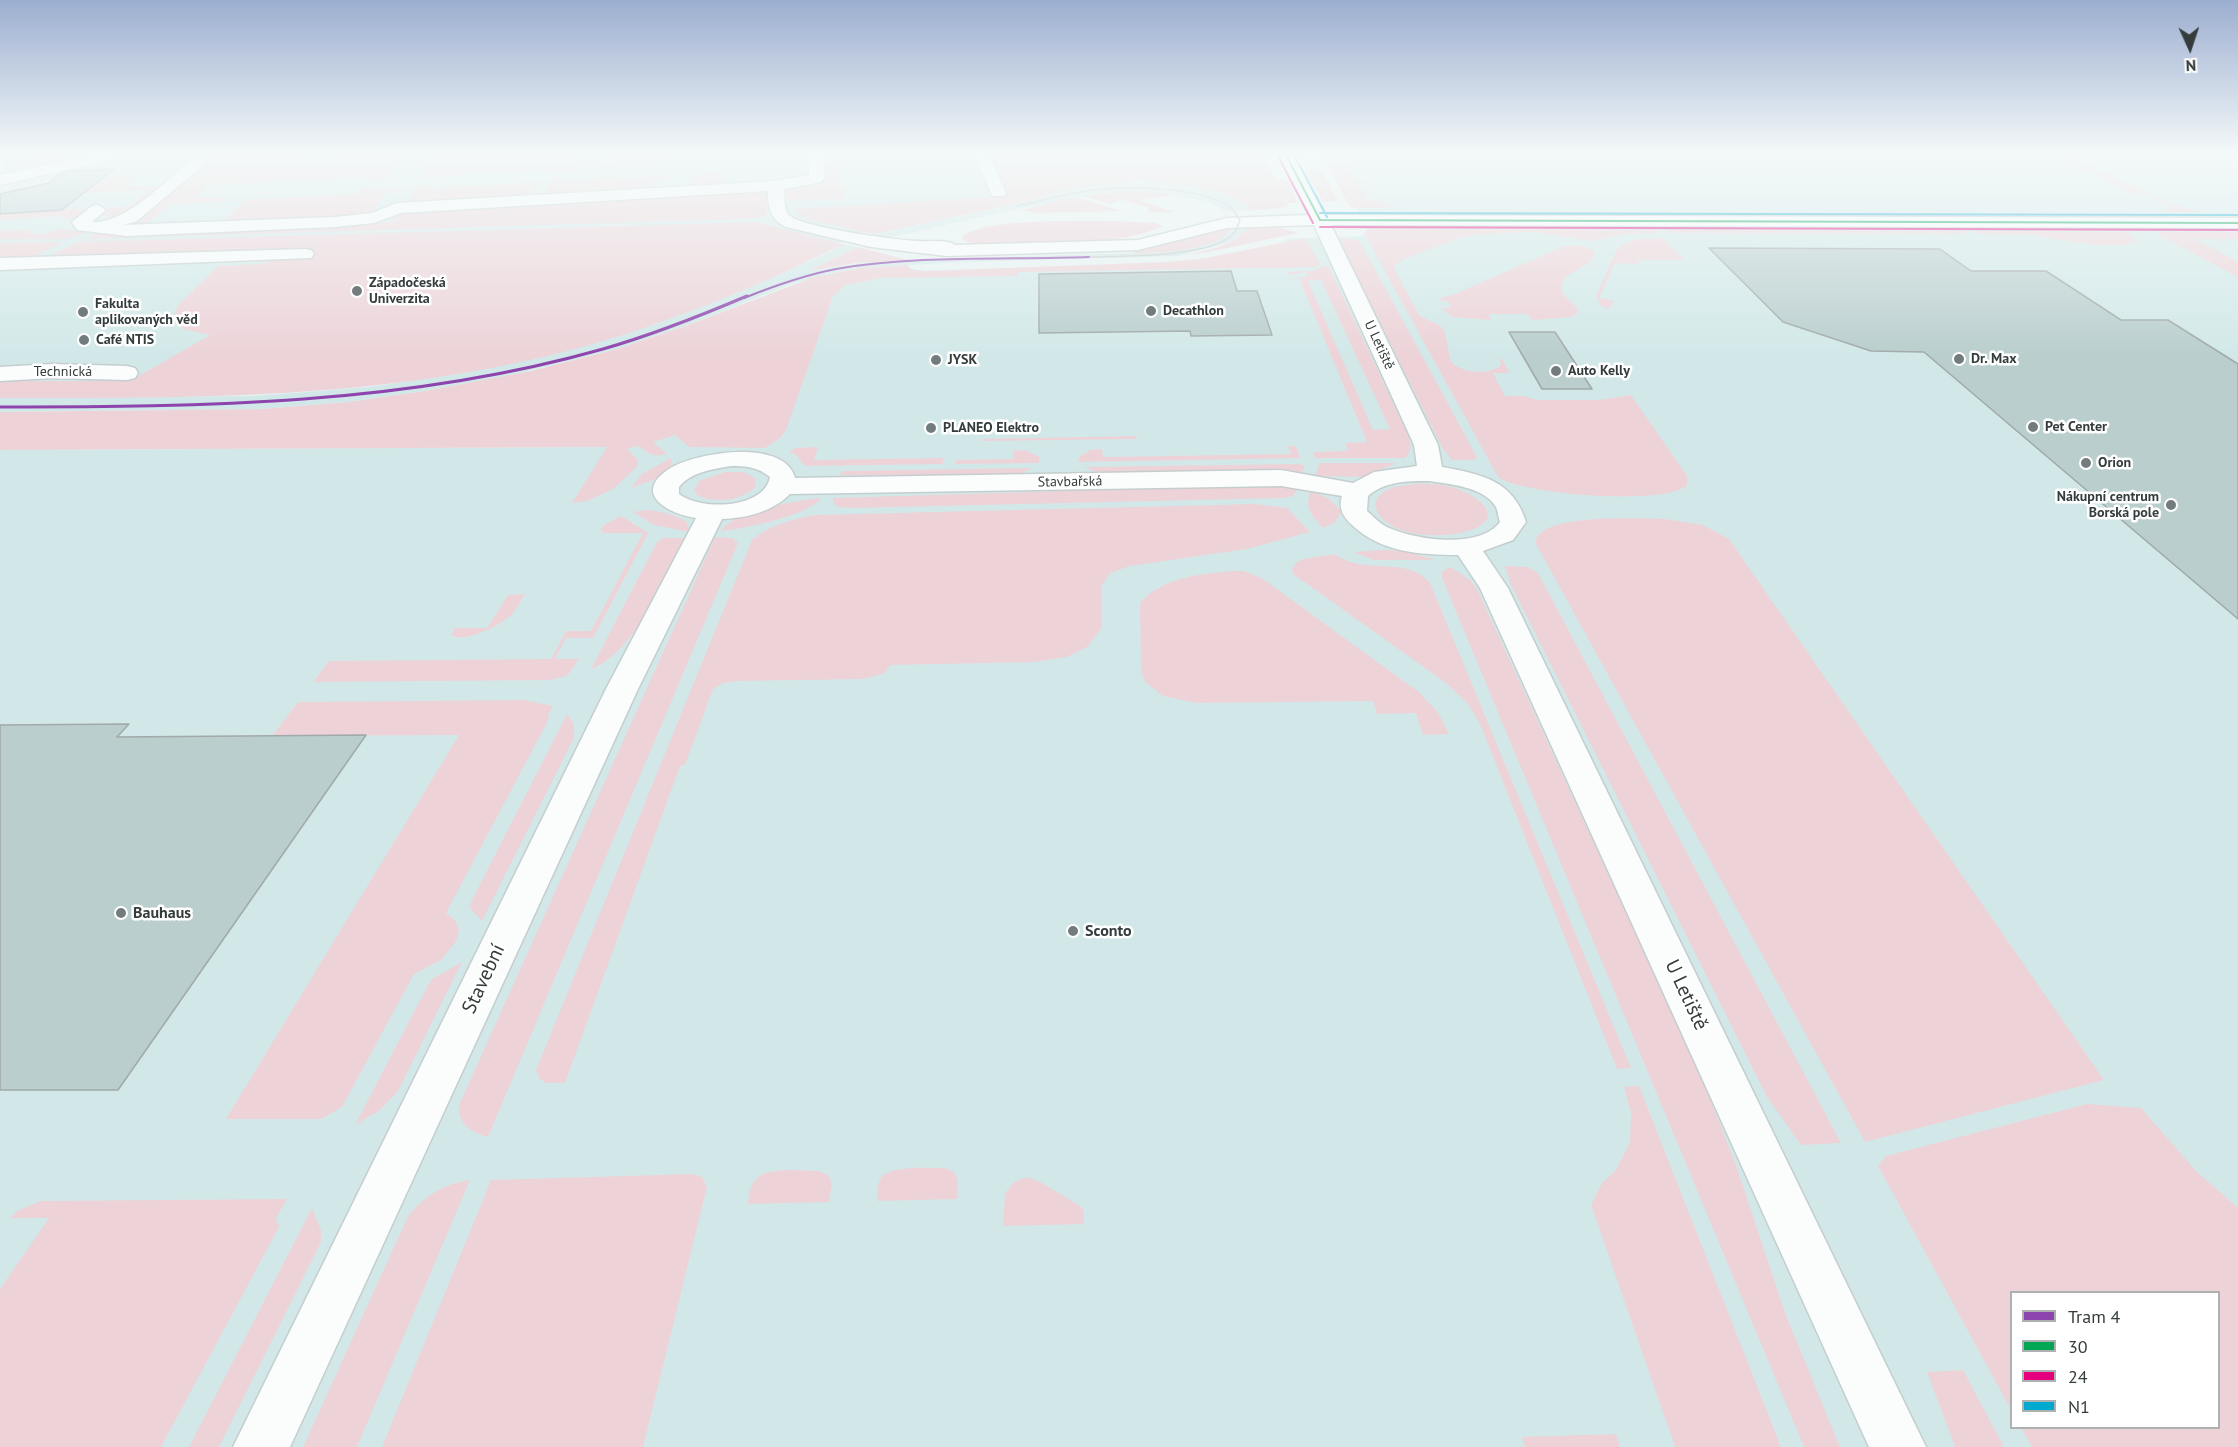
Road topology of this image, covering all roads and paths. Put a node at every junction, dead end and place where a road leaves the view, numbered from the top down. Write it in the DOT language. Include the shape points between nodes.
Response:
graph roads {
  1 [pos="81,223"];
  2 [pos="116,223"];
  3 [pos="323,223"];
  4 [pos="793,223"];
  5 [pos="1257,223"];
  6 [pos="1321,223"];
  7 [pos="2093,223"];
  8 [pos="2238,223"];
  9 [pos="98,229"];
  10 [pos="306,254"];
  11 [pos="0,264"];
  12 [pos="127,373"];
  13 [pos="0,374"];
  14 [pos="1429,473"];
  15 [pos="782,486"];
  16 [pos="1357,491"];
  17 [pos="712,513"];
  18 [pos="1466,547"];
  19 [pos="261,1447"];
  20 [pos="1898,1447"];
  1 -- 9 [label="street"];
  2 -- 9 [label="street"];
  3 -- 9 [label="street"];
  4 -- 5 [label="street" via="878,243 946,251 1138,245 1221,224"];
  6 -- 14 [label="street, U Letiště" via="1426,445"];
  7 -- 8 [label="street"];
  10 -- 11 [label="street"];
  12 -- 13 [label="street, Technická"];
  14 -- 16 [label="street" via="1386,477"];
  14 -- 18 [label="street" via="1480,485 1504,500 1510,509 1513,517 1505,533"];
  15 -- 16 [label="street, Stavbařská" via="1281,478"];
  15 -- 17 [label="street" via="751,507"];
  15 -- 17 [label="street" via="783,476 775,467 741,459 690,468 666,487 666,496 674,505"];
  16 -- 18 [label="street" via="1354,512 1376,533 1419,546"];
  17 -- 19 [label="street, Stavební" via="622,689"];
  18 -- 20 [label="street, U Letiště" via="1494,588"];
}
